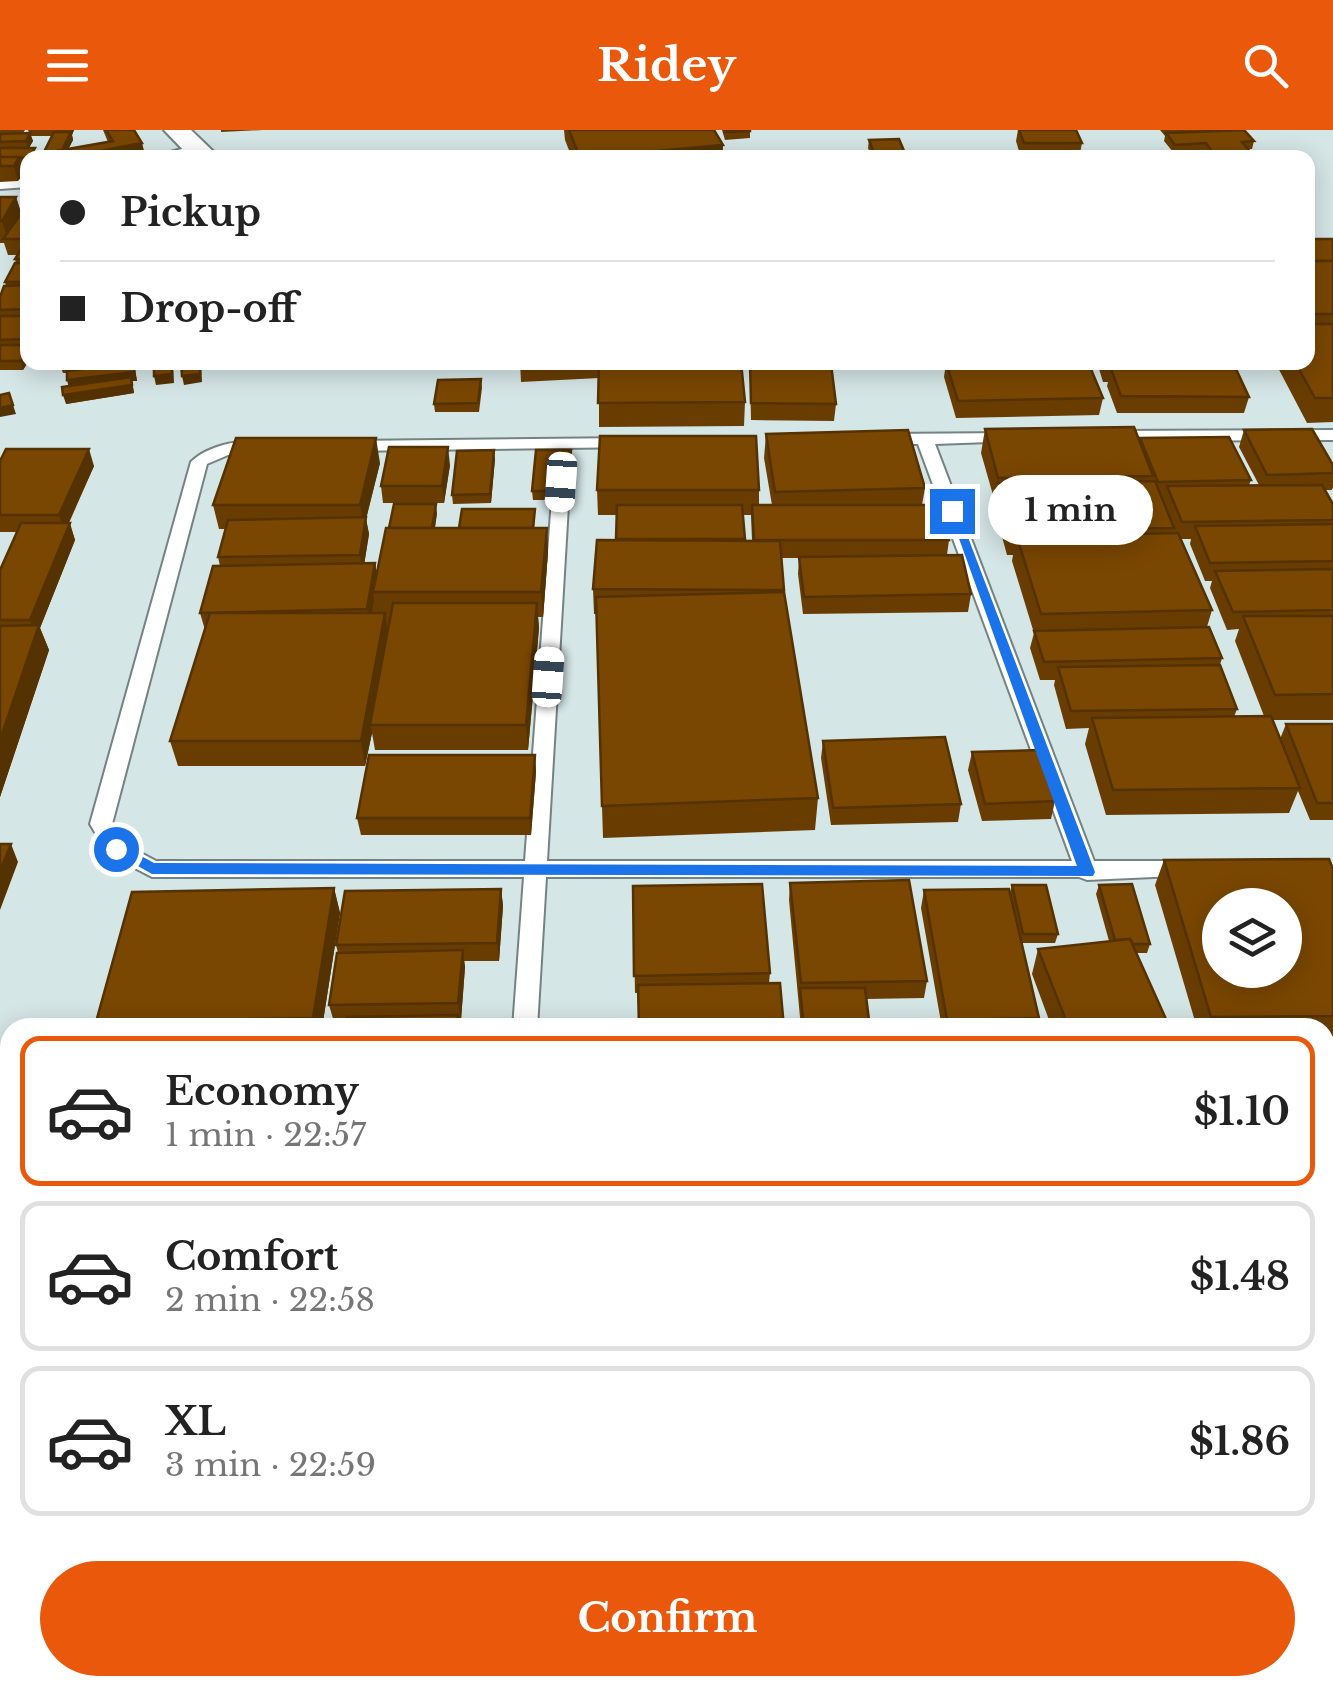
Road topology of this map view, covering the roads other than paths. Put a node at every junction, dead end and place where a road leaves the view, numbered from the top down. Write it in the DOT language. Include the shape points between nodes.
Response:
graph roads {
  1 [pos="176,130"];
  2 [pos="199,150"];
  3 [pos="1333,435"];
  4 [pos="1083,437"];
  5 [pos="1024,438"];
  6 [pos="925,439"];
  7 [pos="868,440"];
  8 [pos="659,442"];
  9 [pos="564,444"];
  10 [pos="288,447"];
  11 [pos="328,447"];
  12 [pos="1220,868"];
  13 [pos="535,871"];
  14 [pos="1087,872"];
  15 [pos="526,1018"];
  1 -- 2 [label="street"];
  3 -- 4 [label="lane" via="1304,441"];
  5 -- 6 [label="lane"];
  6 -- 7 [label="lane"];
  6 -- 14 [label="lane"];
  8 -- 9 [label="lane"];
  9 -- 11 [label="lane"];
  9 -- 13 [label="lane"];
  10 -- 13 [label="lane" via="230,448 199,462 101,824 116,849 152,868"];
  12 -- 14 [label="lane"];
  13 -- 14 [label="lane"];
  13 -- 15 [label="lane"];
}
